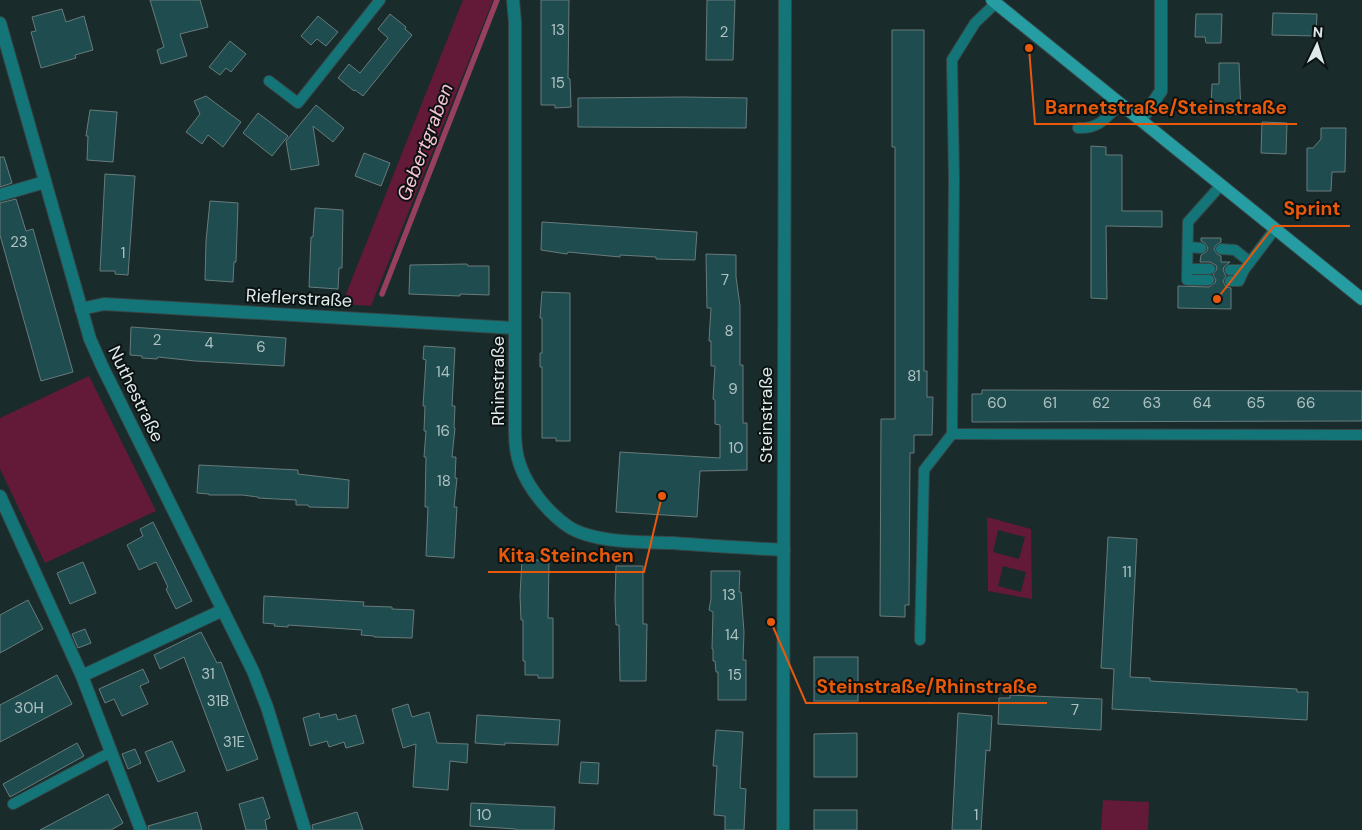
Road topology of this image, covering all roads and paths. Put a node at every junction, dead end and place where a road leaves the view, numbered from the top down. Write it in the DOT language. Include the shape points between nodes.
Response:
graph roads {
  1 [pos="380,0"];
  2 [pos="513,0"];
  3 [pos="785,0"];
  4 [pos="1161,0"];
  5 [pos="994,2"];
  6 [pos="0,23"];
  7 [pos="269,81"];
  8 [pos="1120,104"];
  9 [pos="1141,120"];
  10 [pos="1078,128"];
  11 [pos="45,182"];
  12 [pos="1221,185"];
  13 [pos="0,195"];
  14 [pos="1275,229"];
  15 [pos="1188,247"];
  16 [pos="1201,248"];
  17 [pos="1221,249"];
  18 [pos="1247,266"];
  19 [pos="1188,268"];
  20 [pos="1210,269"];
  21 [pos="1230,270"];
  22 [pos="1210,280"];
  23 [pos="1230,281"];
  24 [pos="1362,299"];
  25 [pos="81,309"];
  26 [pos="515,328"];
  27 [pos="952,434"];
  28 [pos="1362,435"];
  29 [pos="0,496"];
  30 [pos="784,550"];
  31 [pos="223,610"];
  32 [pos="920,640"];
  33 [pos="82,676"];
  34 [pos="112,752"];
  35 [pos="13,804"];
  36 [pos="141,830"];
  37 [pos="305,830"];
  38 [pos="783,830"];
  1 -- 7 [label="lane" via="298,102"];
  2 -- 26 [label="street, Rhinstraße"];
  3 -- 30 [label="street, Steinstraße"];
  4 -- 9 [label="street" via="1161,91"];
  5 -- 8 [label="street"];
  5 -- 27 [label="lane" via="975,23 952,60"];
  6 -- 11 [label="street, Nuthestraße"];
  8 -- 9 [label="street"];
  8 -- 10 [label="lane" via="1098,126"];
  9 -- 12 [label="street"];
  11 -- 13 [label="street"];
  11 -- 25 [label="street, Nuthestraße"];
  12 -- 14 [label="street"];
  12 -- 15 [label="lane" via="1188,222"];
  14 -- 18 [label="lane"];
  14 -- 24 [label="street"];
  15 -- 16 [label="lane"];
  15 -- 19 [label="lane"];
  17 -- 18 [label="lane" via="1235,250"];
  18 -- 21 [label="lane"];
  18 -- 23 [label="lane" via="1239,281"];
  19 -- 20 [label="lane"];
  19 -- 22 [label="lane" via="1187,280"];
  25 -- 26 [label="street, Rieflerstraße" via="104,304"];
  25 -- 31 [label="street, Nuthestraße" via="102,366"];
  26 -- 30 [label="street, Rhinstraße" via="516,447 520,465 550,512 570,527 603,538"];
  27 -- 28 [label="lane"];
  27 -- 32 [label="lane" via="924,470"];
  29 -- 33 [label="street"];
  30 -- 38 [label="street, Steinstraße"];
  31 -- 33 [label="street"];
  31 -- 37 [label="street, Nuthestraße" via="267,707"];
  33 -- 34 [label="street"];
  34 -- 35 [label="lane"];
  34 -- 36 [label="street"];
}
